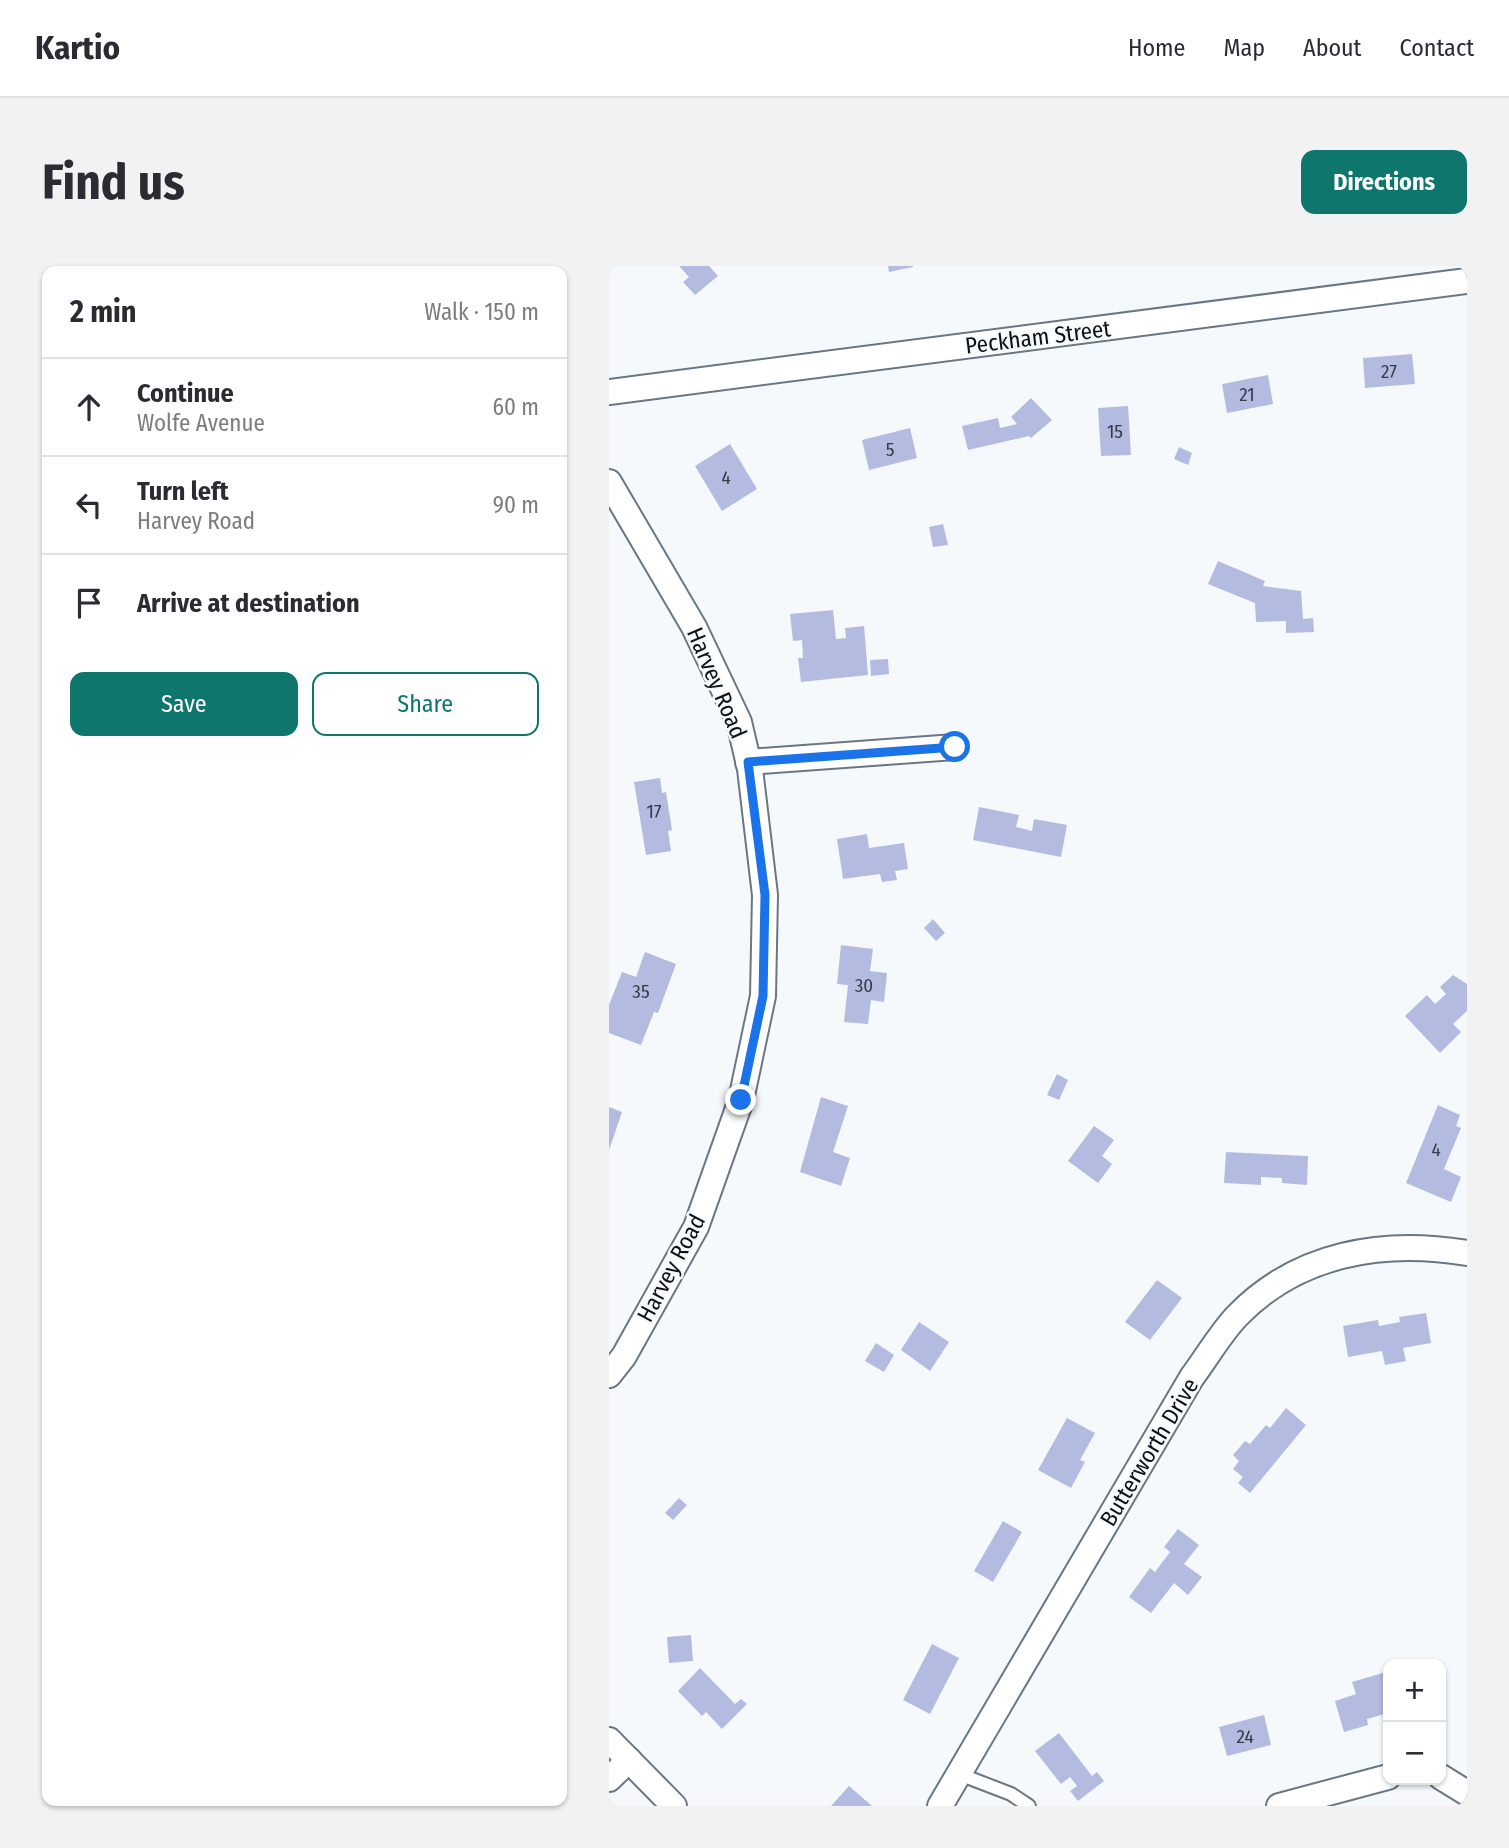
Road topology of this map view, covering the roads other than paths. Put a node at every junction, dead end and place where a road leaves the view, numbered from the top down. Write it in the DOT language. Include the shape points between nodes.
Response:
graph roads {
  1 [pos="1467,281"];
  2 [pos="609,392"];
  3 [pos="609,482"];
  4 [pos="955,747"];
  5 [pos="748,762"];
  6 [pos="1467,1253"];
  7 [pos="609,1375"];
  8 [pos="609,1740"];
  9 [pos="629,1760"];
  10 [pos="959,1774"];
  11 [pos="1383,1778"];
  12 [pos="609,1779"];
  13 [pos="1446,1780"];
  14 [pos="1467,1793"];
  15 [pos="674,1806"];
  16 [pos="940,1806"];
  17 [pos="1029,1806"];
  18 [pos="1279,1806"];
  1 -- 2 [label="street, Peckham Street"];
  3 -- 5 [label="street, Harvey Road" via="694,627 739,722"];
  4 -- 5 [label="street"];
  5 -- 7 [label="street, Harvey Road" via="765,895 763,996 741,1100 696,1227"];
  6 -- 10 [label="street, Butterworth Drive" via="1408,1247 1335,1256 1266,1290 1236,1317 1192,1377"];
  8 -- 9 [label="street"];
  9 -- 12 [label="street"];
  9 -- 15 [label="street"];
  10 -- 16 [label="street, Butterworth Drive"];
  10 -- 17 [label="lane"];
  11 -- 18 [label="street"];
  13 -- 14 [label="street"];
}
